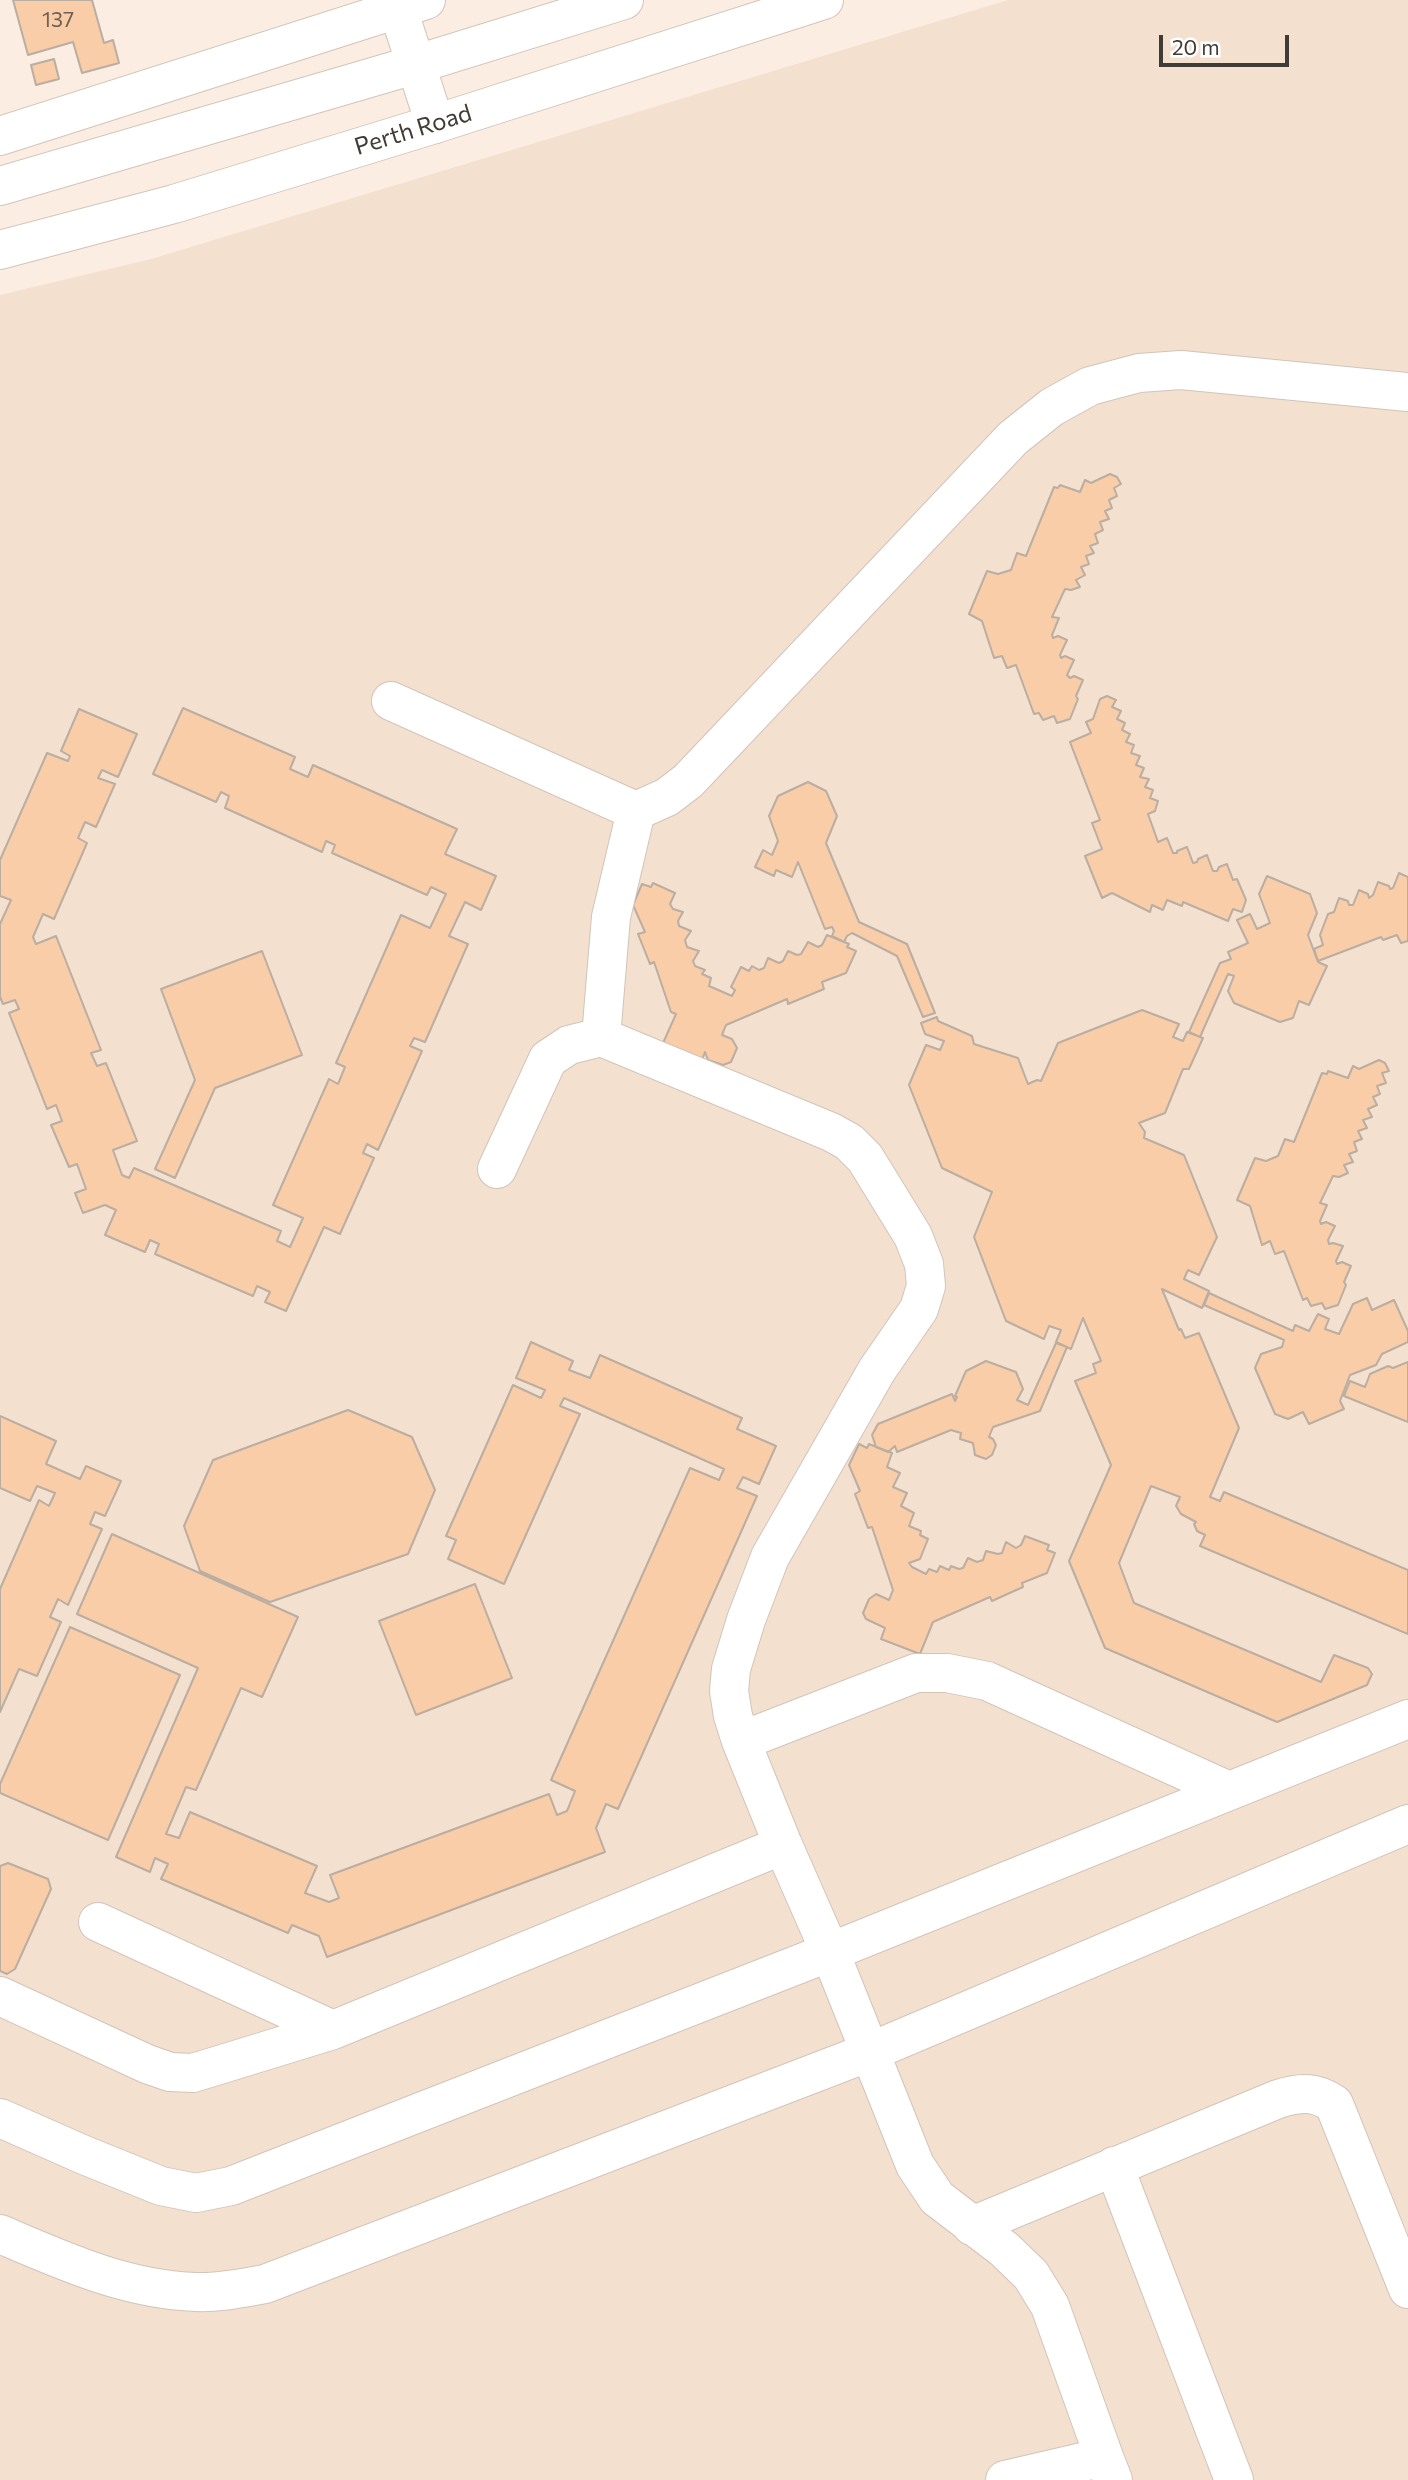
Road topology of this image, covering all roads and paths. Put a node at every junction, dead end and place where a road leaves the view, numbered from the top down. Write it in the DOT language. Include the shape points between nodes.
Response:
graph roads {
  1 [pos="624,0"];
  2 [pos="824,0"];
  3 [pos="406,3"];
  4 [pos="414,65"];
  5 [pos="435,124"];
  6 [pos="0,136"];
  7 [pos="0,186"];
  8 [pos="0,250"];
  9 [pos="1408,392"];
  10 [pos="391,701"];
  11 [pos="636,811"];
  12 [pos="601,1037"];
  13 [pos="497,1169"];
  14 [pos="1408,1719"];
  15 [pos="741,1741"];
  16 [pos="1229,1791"];
  17 [pos="1408,1824"];
  18 [pos="783,1845"];
  19 [pos="98,1922"];
  20 [pos="831,1952"];
  21 [pos="0,1996"];
  22 [pos="333,2030"];
  23 [pos="872,2051"];
  24 [pos="0,2118"];
  25 [pos="1114,2166"];
  26 [pos="972,2225"];
  27 [pos="0,2234"];
  28 [pos="1408,2289"];
  29 [pos="1108,2468"];
  30 [pos="1006,2480"];
  31 [pos="1234,2480"];
  1 -- 4 [label="main road"];
  2 -- 5 [label="main road, Perth Road"];
  3 -- 4 [label="main road"];
  3 -- 6 [label="main road"];
  4 -- 5 [label="main road"];
  4 -- 7 [label="main road"];
  5 -- 8 [label="main road, Perth Road" via="174,204"];
  9 -- 11 [label="main road" via="1181,370 1139,373 1090,386 1052,407 1013,438 688,781"];
  10 -- 11 [label="main road"];
  11 -- 12 [label="main road" via="611,917"];
  12 -- 13 [label="main road" via="569,1045 548,1059"];
  12 -- 15 [label="main road" via="849,1142 865,1158 924,1264 926,1286 919,1309 877,1370 770,1557 731,1669 729,1691"];
  14 -- 16 [label="main road"];
  15 -- 16 [label="main road" via="916,1673 947,1673 987,1681"];
  15 -- 18 [label="main road"];
  16 -- 20 [label="main road"];
  17 -- 23 [label="main road"];
  18 -- 20 [label="main road"];
  18 -- 22 [label="main road"];
  19 -- 22 [label="main road"];
  20 -- 23 [label="main road"];
  20 -- 24 [label="main road" via="231,2186 196,2193 161,2186"];
  21 -- 22 [label="main road" via="170,2072 211,2069"];
  23 -- 26 [label="main road" via="915,2165 937,2198"];
  23 -- 27 [label="main road" via="265,2284 195,2292 147,2287 84,2269"];
  25 -- 26 [label="main road"];
  25 -- 28 [label="main road" via="1278,2099 1310,2092 1323,2097 1335,2104"];
  25 -- 31 [label="main road"];
  26 -- 29 [label="main road" via="1031,2275 1050,2306"];
  29 -- 30 [label="main road"];
}
